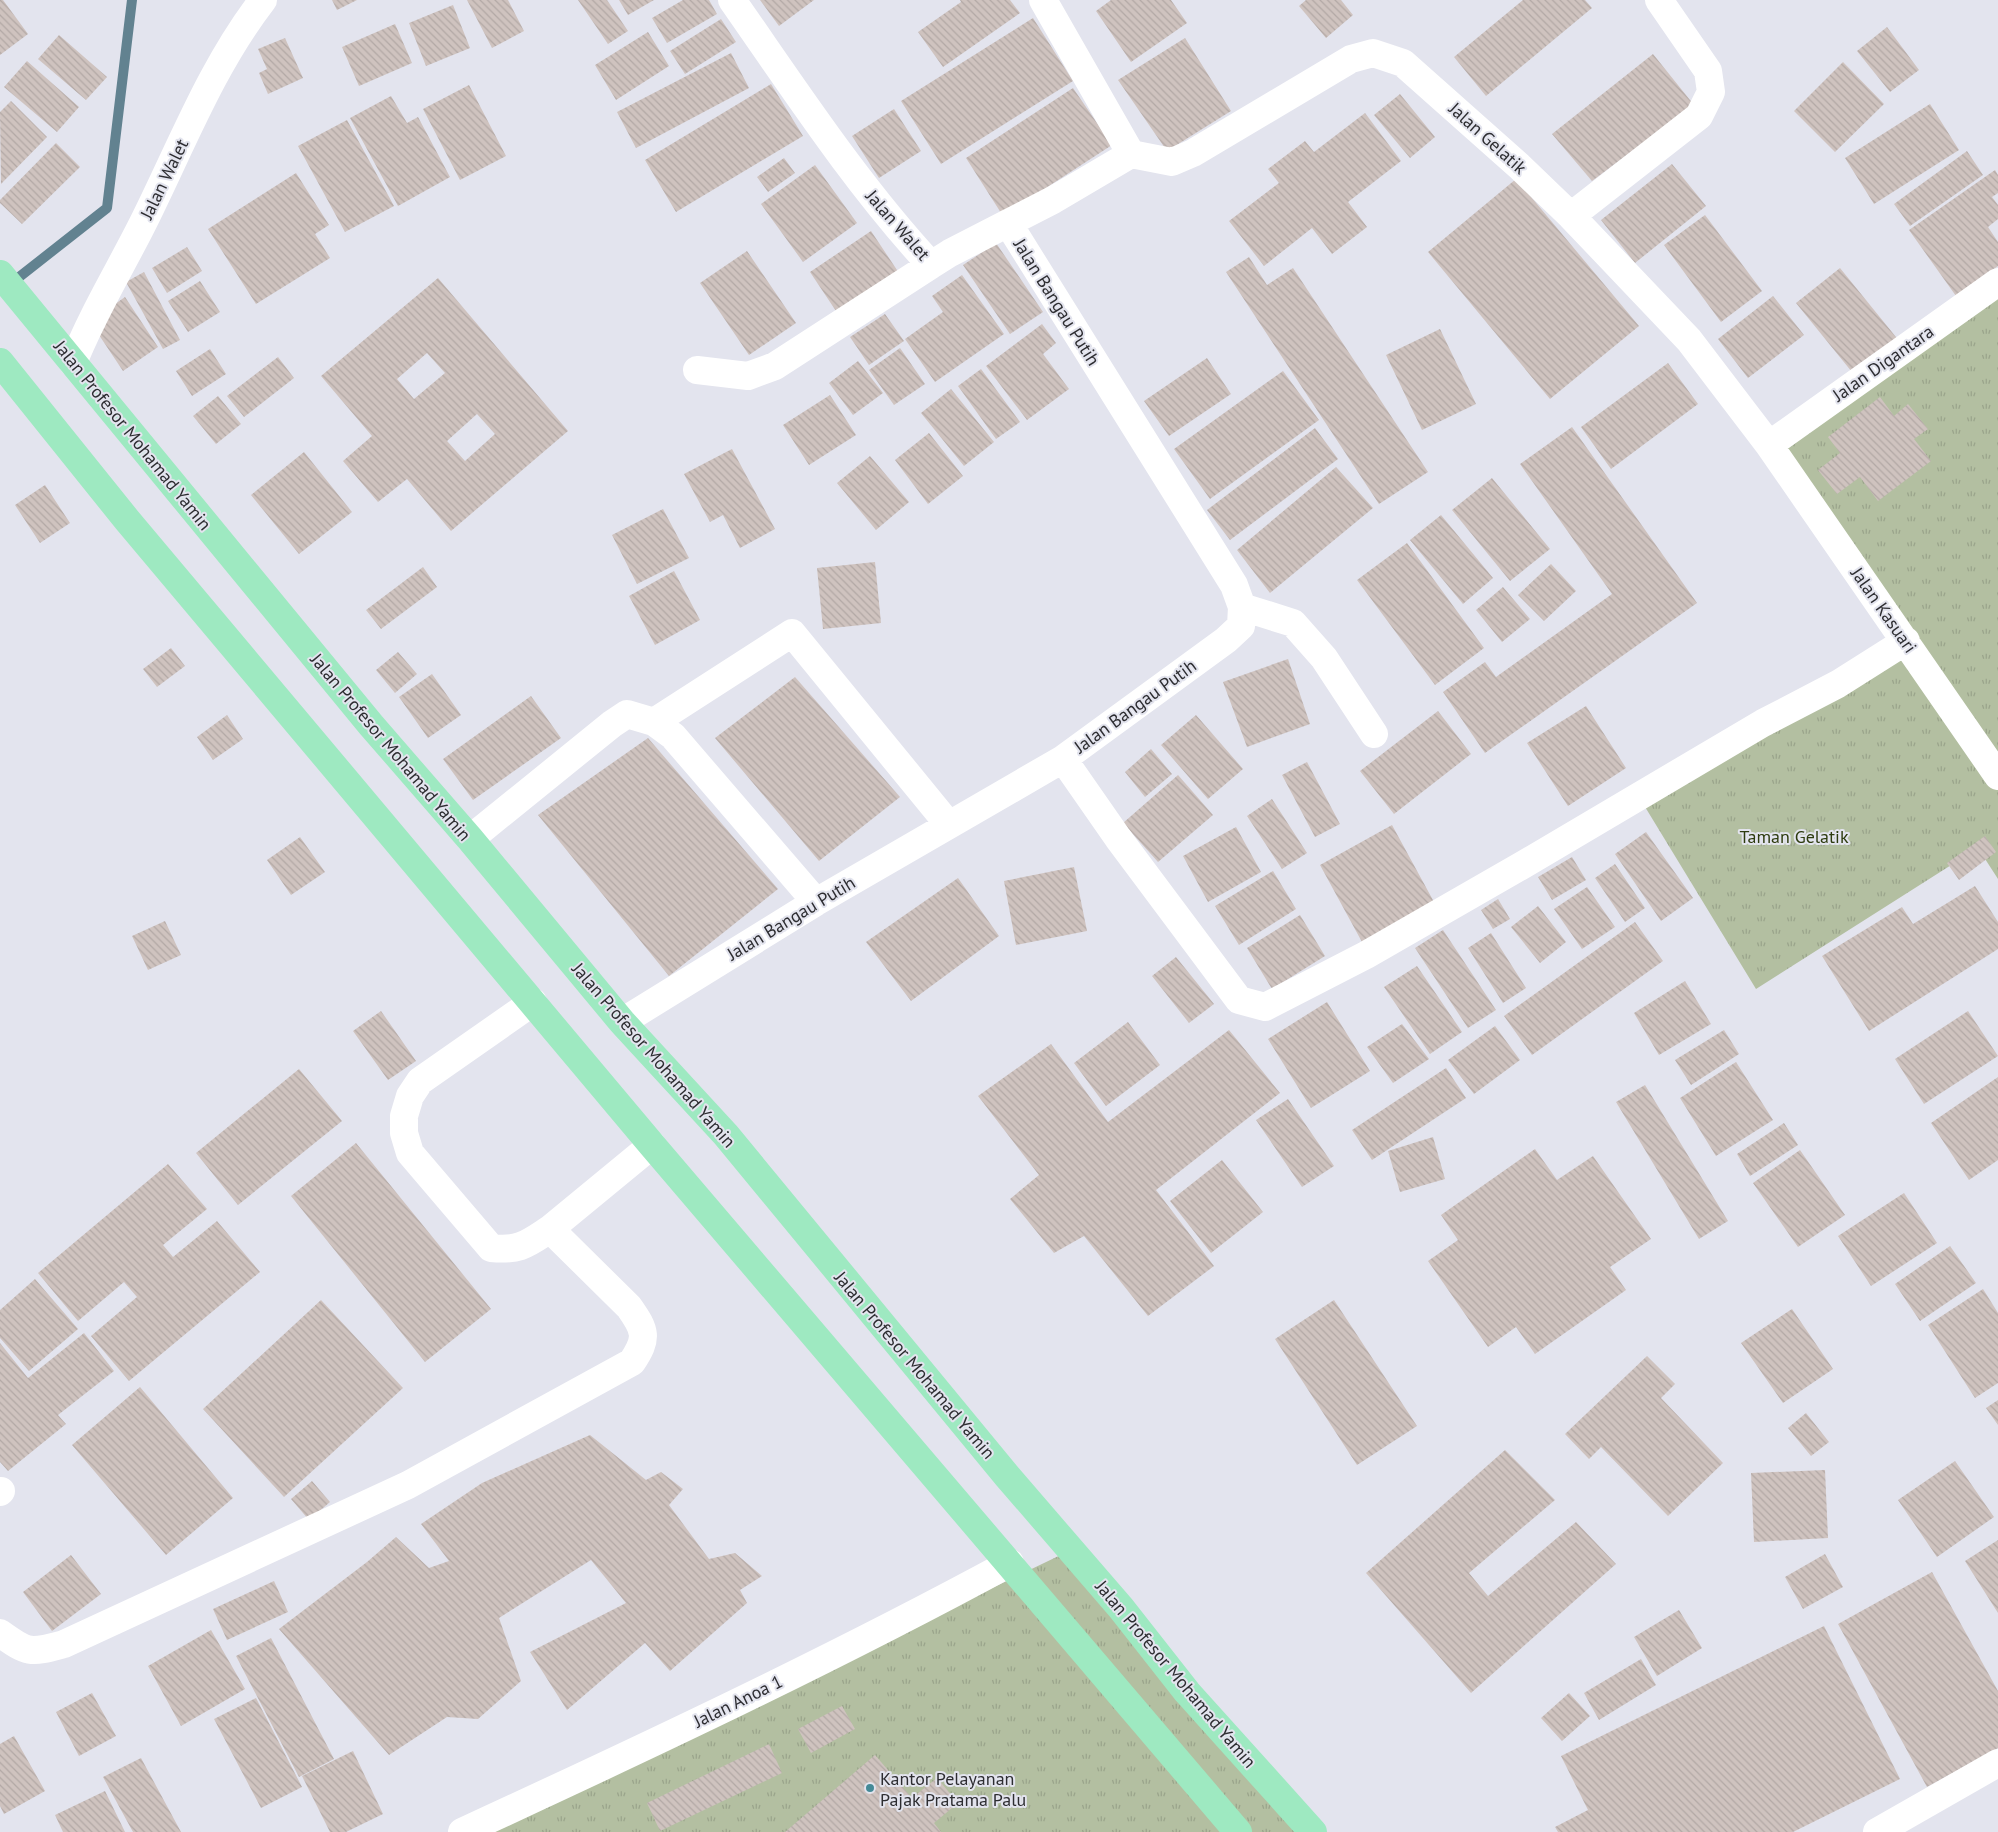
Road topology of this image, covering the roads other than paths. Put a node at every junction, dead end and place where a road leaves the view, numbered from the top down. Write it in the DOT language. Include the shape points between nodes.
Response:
graph roads {
  1 [pos="263,0"];
  2 [pos="732,0"];
  3 [pos="1043,0"];
  4 [pos="1659,0"];
  5 [pos="1131,154"];
  6 [pos="1571,216"];
  7 [pos="1008,223"];
  8 [pos="931,265"];
  9 [pos="0,274"];
  10 [pos="1998,282"];
  11 [pos="73,363"];
  12 [pos="3,366"];
  13 [pos="697,370"];
  14 [pos="1769,445"];
  15 [pos="1242,607"];
  16 [pos="1906,641"];
  17 [pos="654,722"];
  18 [pos="1374,734"];
  19 [pos="1063,759"];
  20 [pos="1998,776"];
  21 [pos="949,825"];
  22 [pos="470,839"];
  23 [pos="816,902"];
  24 [pos="533,1002"];
  25 [pos="622,1022"];
  26 [pos="652,1146"];
  27 [pos="550,1228"];
  28 [pos="1010,1563"];
  29 [pos="0,1633"];
  30 [pos="1998,1763"];
  31 [pos="462,1832"];
  32 [pos="1238,1832"];
  33 [pos="1312,1832"];
  34 [pos="1877,1832"];
  1 -- 11 [label="street, Jalan Walet" via="217,68 123,264 88,326"];
  2 -- 8 [label="street, Jalan Walet" via="892,223"];
  3 -- 5 [label="street"];
  4 -- 6 [label="street" via="1708,71 1712,92 1699,116"];
  5 -- 6 [label="street, Jalan Gelatik" via="1172,162 1193,153 1351,59 1373,53 1403,63"];
  5 -- 7 [label="street, Jalan Walet"];
  6 -- 14 [label="street, Jalan Gelatik" via="1699,352"];
  7 -- 8 [label="street, Jalan Walet"];
  7 -- 15 [label="street, Jalan Bangau Putih" via="1234,585"];
  8 -- 13 [label="street" via="775,366 748,376"];
  9 -- 11 [label="main road, Jalan Profesor Mohamad Yamin"];
  10 -- 14 [label="street, Jalan Digantara"];
  11 -- 22 [label="main road, Jalan Profesor Mohamad Yamin" via="371,725"];
  12 -- 24 [label="main road" via="128,520"];
  14 -- 16 [label="street, Jalan Kasuari"];
  15 -- 18 [label="street" via="1292,623 1324,658"];
  15 -- 19 [label="street, Jalan Bangau Putih" via="1242,626 1226,640"];
  16 -- 19 [label="street" via="1838,684 1763,723 1374,950 1265,1007 1239,1000"];
  16 -- 20 [label="street, Jalan Kasuari"];
  17 -- 21 [label="street" via="792,634"];
  17 -- 22 [label="street" via="628,714 612,724"];
  17 -- 23 [label="street" via="673,736"];
  19 -- 21 [label="street, Jalan Bangau Putih"];
  21 -- 23 [label="street, Jalan Bangau Putih"];
  22 -- 25 [label="main road, Jalan Profesor Mohamad Yamin"];
  23 -- 25 [label="street, Jalan Bangau Putih"];
  24 -- 26 [label="main road"];
  24 -- 27 [label="street" via="420,1081 410,1096 404,1116 404,1133 410,1153 491,1248 508,1250 524,1246"];
  25 -- 33 [label="main road, Jalan Profesor Mohamad Yamin" via="726,1135 995,1462 1121,1608 1187,1692"];
  26 -- 27 [label="street"];
  26 -- 28 [label="main road"];
  27 -- 29 [label="street" via="638,1320 644,1336 632,1362 408,1485 64,1644 35,1651 20,1647"];
  28 -- 31 [label="street, Jalan Anoa 1" via="906,1620"];
  28 -- 32 [label="main road"];
  30 -- 34 [label="street"];
}
